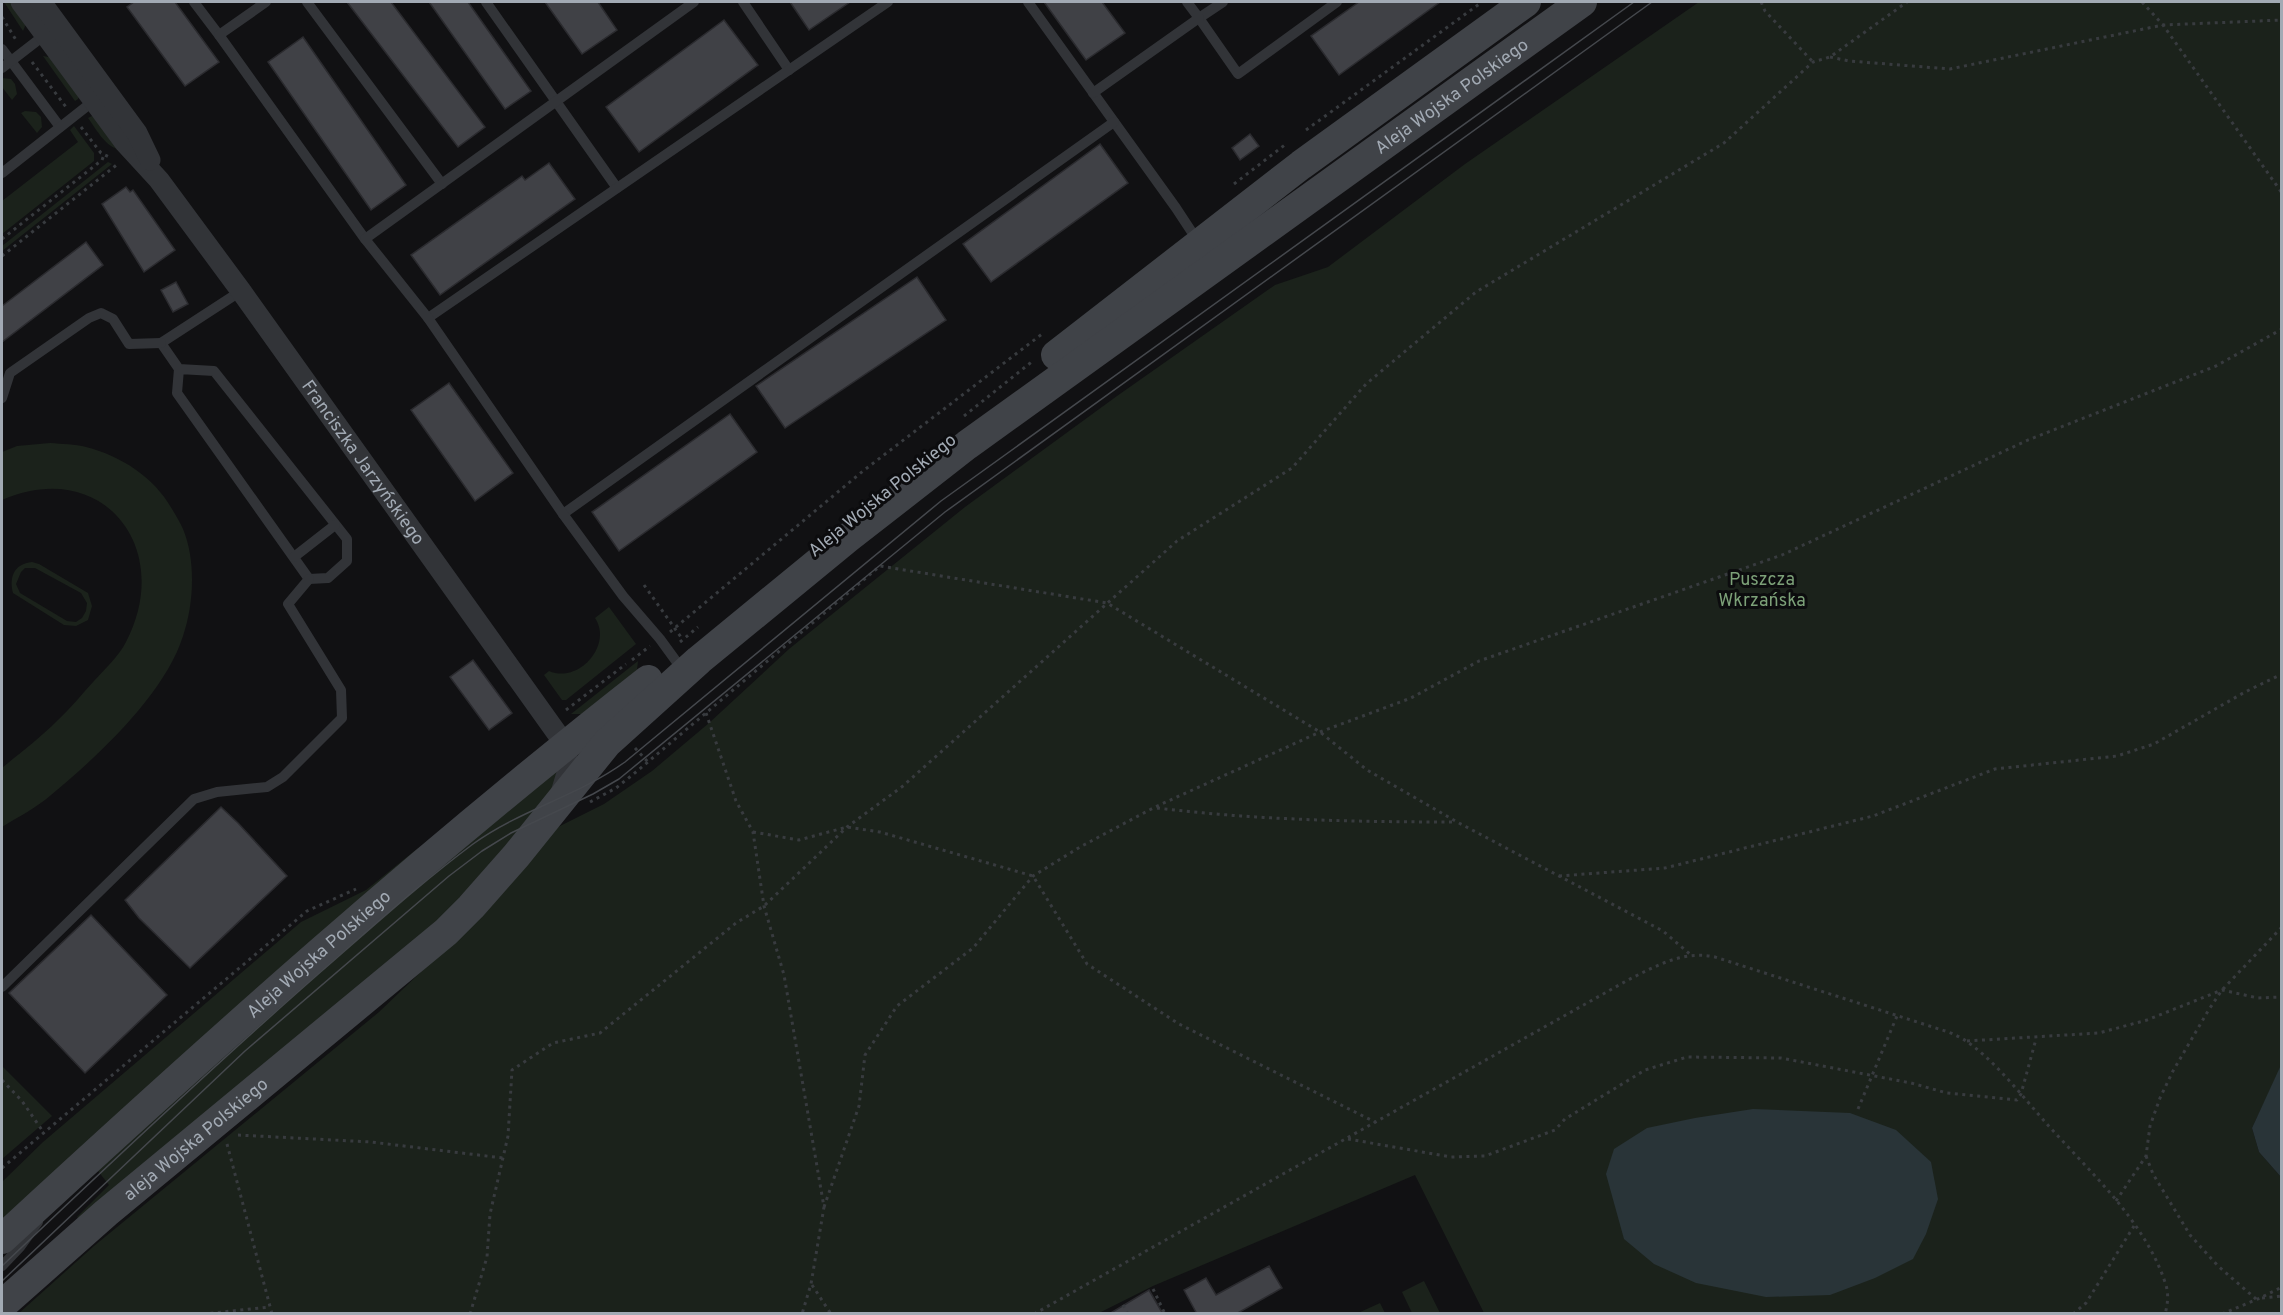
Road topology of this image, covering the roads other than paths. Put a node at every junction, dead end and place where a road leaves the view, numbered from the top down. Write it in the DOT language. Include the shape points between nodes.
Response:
graph roads {
  1 [pos="21,2"];
  2 [pos="41,2"];
  3 [pos="194,2"];
  4 [pos="266,2"];
  5 [pos="307,2"];
  6 [pos="486,2"];
  7 [pos="694,2"];
  8 [pos="743,2"];
  9 [pos="888,2"];
  10 [pos="1028,2"];
  11 [pos="1187,2"];
  12 [pos="1222,2"];
  13 [pos="1337,2"];
  14 [pos="1526,2"];
  15 [pos="1582,2"];
  16 [pos="1199,18"];
  17 [pos="52,30"];
  18 [pos="219,35"];
  19 [pos="2,50"];
  20 [pos="6,65"];
  21 [pos="789,70"];
  22 [pos="1093,93"];
  23 [pos="100,96"];
  24 [pos="555,102"];
  25 [pos="1114,122"];
  26 [pos="60,127"];
  27 [pos="1301,165"];
  28 [pos="2,173"];
  29 [pos="442,183"];
  30 [pos="617,188"];
  31 [pos="1320,191"];
  32 [pos="365,239"];
  33 [pos="1207,255"];
  34 [pos="241,291"];
  35 [pos="428,318"];
  36 [pos="161,343"];
  37 [pos="179,369"];
  38 [pos="2,398"];
  39 [pos="563,514"];
  40 [pos="335,525"];
  41 [pos="294,557"];
  42 [pos="309,579"];
  43 [pos="676,654"];
  44 [pos="626,739"];
  45 [pos="566,746"];
  46 [pos="555,804"];
  47 [pos="392,977"];
  48 [pos="2,987"];
  49 [pos="77,1169"];
  50 [pos="2,1239"];
  51 [pos="2,1266"];
  52 [pos="2,1305"];
  1 -- 17 [label="street, Franciszka Jarzyńskiego"];
  2 -- 17 [label="street, Franciszka Jarzyńskiego"];
  3 -- 18 [label="lane"];
  4 -- 18 [label="lane"];
  5 -- 29 [label="lane"];
  6 -- 24 [label="lane"];
  7 -- 24 [label="lane"];
  8 -- 21 [label="lane"];
  9 -- 21 [label="lane"];
  10 -- 22 [label="lane"];
  11 -- 16 [label="lane"];
  12 -- 16 [label="lane"];
  13 -- 16 [label="lane" via="1238,74"];
  14 -- 27 [label="main road, Aleja Wojska Polskiego"];
  15 -- 31 [label="main road, Aleja Wojska Polskiego"];
  16 -- 22 [label="lane"];
  17 -- 20 [label="lane"];
  17 -- 23 [label="street, Franciszka Jarzyńskiego"];
  18 -- 32 [label="lane"];
  19 -- 20 [label="lane"];
  20 -- 26 [label="lane"];
  21 -- 30 [label="lane"];
  22 -- 25 [label="lane"];
  23 -- 26 [label="lane"];
  23 -- 34 [label="street, Franciszka Jarzyńskiego" via="137,133 159,180"];
  24 -- 29 [label="lane"];
  24 -- 30 [label="lane"];
  25 -- 33 [label="lane"];
  25 -- 39 [label="lane"];
  26 -- 28 [label="lane"];
  27 -- 31 [label="street"];
  27 -- 33 [label="main road, Aleja Wojska Polskiego"];
  29 -- 32 [label="lane"];
  30 -- 35 [label="lane"];
  31 -- 33 [label="main road, Aleja Wojska Polskiego"];
  32 -- 35 [label="lane"];
  33 -- 43 [label="main road, Aleja Wojska Polskiego" via="849,537"];
  34 -- 36 [label="lane"];
  34 -- 45 [label="street, Franciszka Jarzyńskiego"];
  35 -- 39 [label="lane"];
  36 -- 37 [label="lane"];
  36 -- 38 [label="lane" via="129,344 113,319 101,313 10,373"];
  37 -- 40 [label="lane" via="214,371"];
  37 -- 41 [label="lane" via="177,393"];
  39 -- 43 [label="lane" via="622,596"];
  40 -- 41 [label="lane"];
  40 -- 42 [label="lane" via="347,539 346,561 328,578"];
  41 -- 42 [label="lane"];
  42 -- 48 [label="lane" via="288,604 341,690 342,718 283,777 267,787 217,792 195,799"];
  43 -- 44 [label="main road, Aleja Wojska Polskiego"];
  43 -- 45 [label="main road, Aleja Wojska Polskiego"];
  44 -- 45 [label="street, Aleja Wojska Polskiego"];
  44 -- 46 [label="main road, Aleja Wojska Polskiego"];
  45 -- 46 [label="street, Aleja Wojska Polskiego" via="566,781"];
  45 -- 49 [label="main road, Aleja Wojska Polskiego" via="261,1002"];
  46 -- 47 [label="main road, Aleja Wojska Polskiego" via="471,907"];
  47 -- 52 [label="main road, aleja Wojska Polskiego" via="106,1213"];
  49 -- 50 [label="main road"];
  49 -- 51 [label="lane" via="24,1243"];
}
